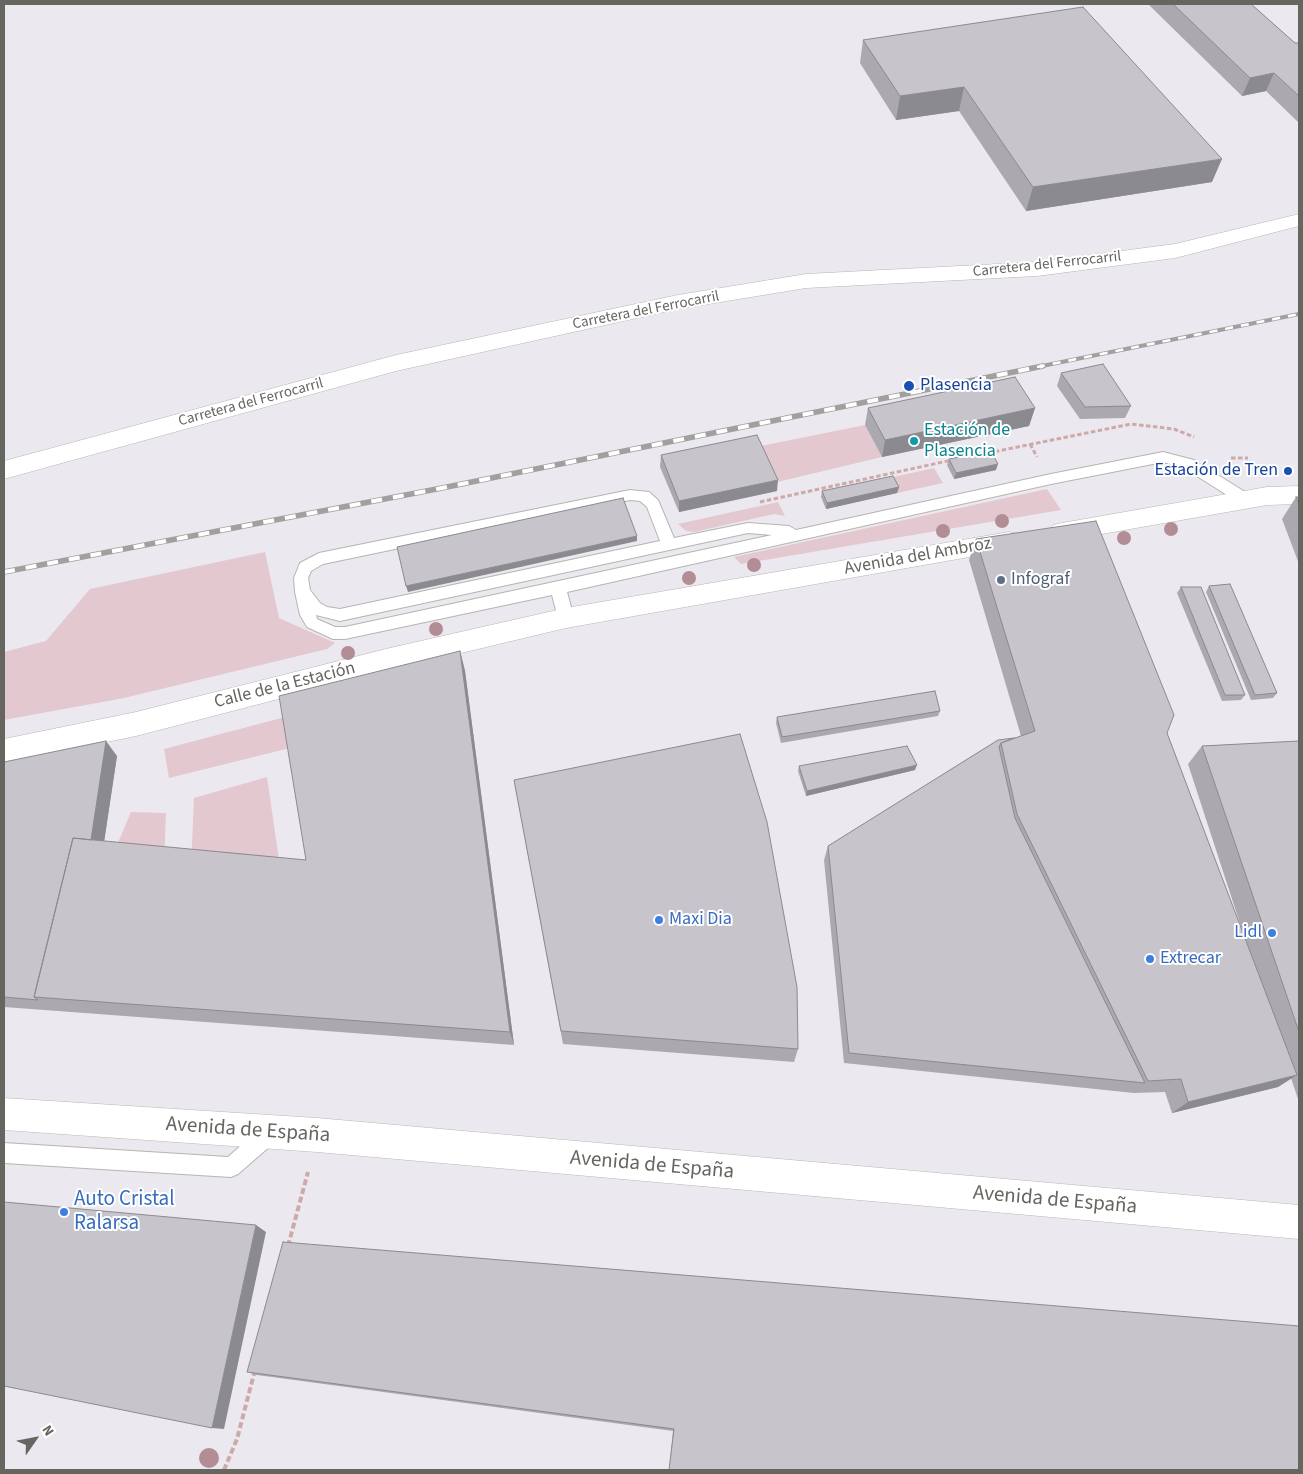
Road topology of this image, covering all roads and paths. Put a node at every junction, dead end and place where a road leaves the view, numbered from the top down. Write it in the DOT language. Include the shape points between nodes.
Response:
graph roads {
  1 [pos="1299,220"];
  2 [pos="1198,440"];
  3 [pos="1030,444"];
  4 [pos="981,454"];
  5 [pos="962,458"];
  6 [pos="1226,458"];
  7 [pos="1248,458"];
  8 [pos="1042,464"];
  9 [pos="4,470"];
  10 [pos="1299,495"];
  11 [pos="757,502"];
  12 [pos="1248,502"];
  13 [pos="808,532"];
  14 [pos="669,545"];
  15 [pos="558,588"];
  16 [pos="304,592"];
  17 [pos="566,618"];
  18 [pos="4,751"];
  19 [pos="4,1114"];
  20 [pos="270,1132"];
  21 [pos="318,1135"];
  22 [pos="4,1153"];
  23 [pos="1299,1222"];
  24 [pos="287,1249"];
  25 [pos="257,1363"];
  26 [pos="224,1470"];
  1 -- 9 [label="street, Carretera del Ferrocarril" via="1175,251 1047,268 806,281 678,302 396,363"];
  2 -- 3 [label="path" via="1174,429 1131,424"];
  3 -- 4 [label="path"];
  3 -- 8 [label="path"];
  5 -- 11 [label="path"];
  6 -- 7 [label="path"];
  10 -- 12 [label="street, Avenida del Ambroz" via="1267,496"];
  12 -- 13 [label="lane" via="1189,464 1163,457"];
  12 -- 17 [label="street, Avenida del Ambroz"];
  13 -- 14 [label="lane" via="748,528"];
  13 -- 15 [label="lane"];
  14 -- 16 [label="lane" via="340,614 323,612"];
  14 -- 16 [label="lane" via="649,499 630,495 319,559 302,571"];
  15 -- 16 [label="lane" via="345,633 333,633 312,623"];
  15 -- 17 [label="lane"];
  17 -- 18 [label="street, Calle de la Estación" via="136,724"];
  19 -- 20 [label="street, Avenida de España"];
  20 -- 21 [label="street, Avenida de España"];
  20 -- 22 [label="lane" via="231,1166"];
  21 -- 23 [label="street, Avenida de España"];
  21 -- 24 [label="path"];
  25 -- 26 [label="path"];
}
